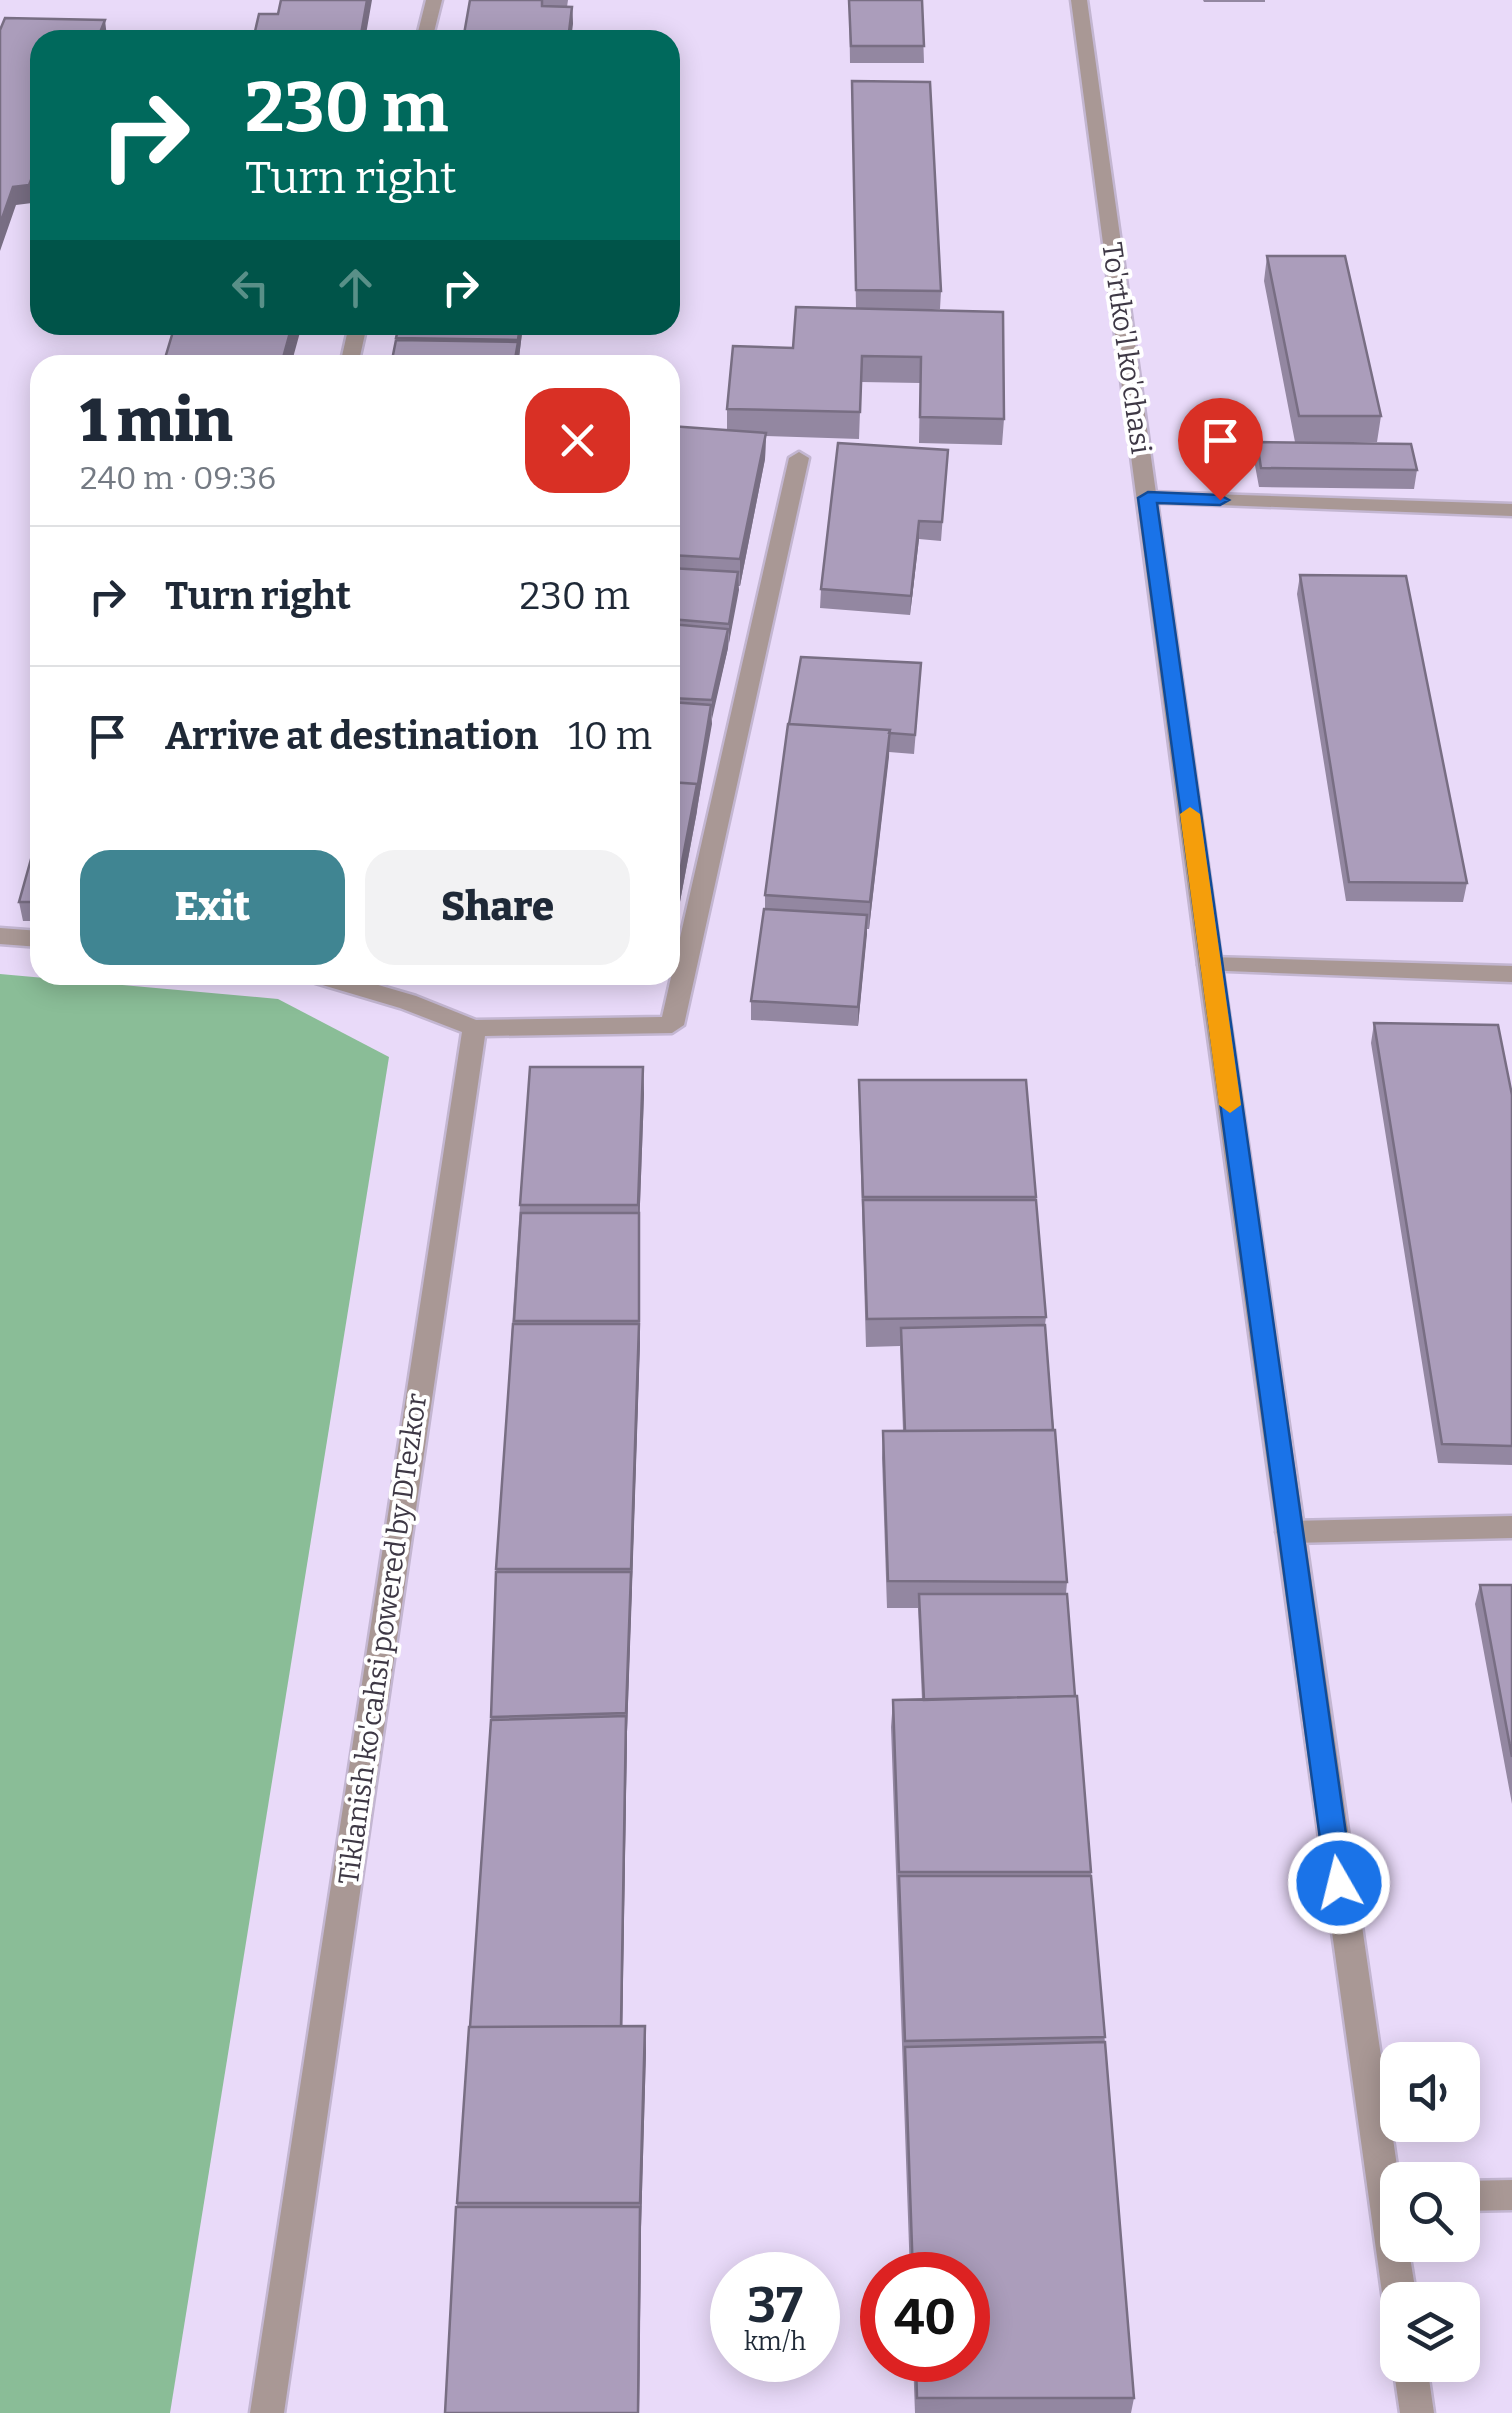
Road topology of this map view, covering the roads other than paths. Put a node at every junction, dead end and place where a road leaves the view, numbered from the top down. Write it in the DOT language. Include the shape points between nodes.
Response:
graph roads {
  1 [pos="434,0"];
  2 [pos="1079,0"];
  3 [pos="426,30"];
  4 [pos="799,458"];
  5 [pos="1148,498"];
  6 [pos="1512,510"];
  7 [pos="0,936"];
  8 [pos="30,938"];
  9 [pos="1210,966"];
  10 [pos="1512,974"];
  11 [pos="351,985"];
  12 [pos="474,1028"];
  13 [pos="1512,1527"];
  14 [pos="1290,1532"];
  15 [pos="1385,2162"];
  16 [pos="1512,2195"];
  17 [pos="1480,2196"];
  18 [pos="1412,2382"];
  19 [pos="267,2413"];
  20 [pos="1417,2413"];
  1 -- 3 [label="street"];
  2 -- 5 [label="street, To'rtko'l ko'chasi"];
  4 -- 12 [label="street" via="672,1025"];
  5 -- 6 [label="street"];
  5 -- 9 [label="street, To'rtko'l ko'chasi"];
  7 -- 8 [label="street"];
  9 -- 10 [label="street"];
  9 -- 14 [label="street, To'rtko'l ko'chasi"];
  11 -- 12 [label="street"];
  12 -- 19 [label="street, Tiklanish ko'cahsi powered by DTezkor"];
  13 -- 14 [label="street"];
  14 -- 15 [label="street, To'rtko'l ko'chasi"];
  16 -- 17 [label="street"];
  18 -- 20 [label="street"];
}
